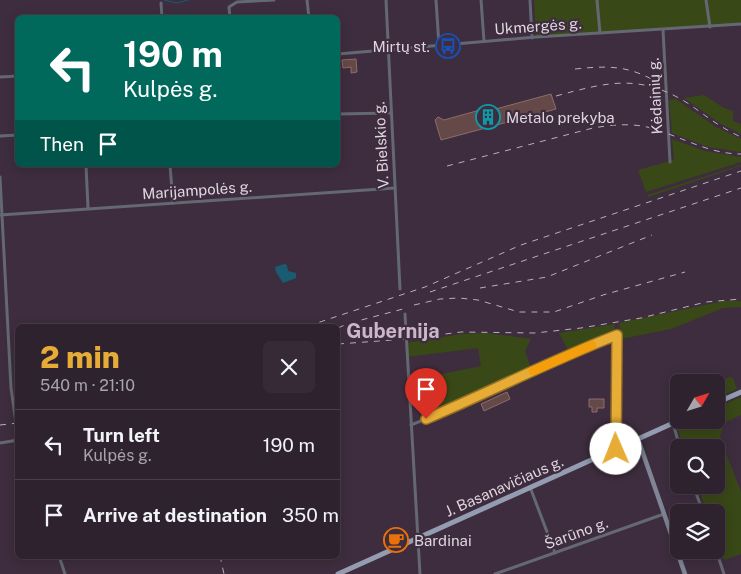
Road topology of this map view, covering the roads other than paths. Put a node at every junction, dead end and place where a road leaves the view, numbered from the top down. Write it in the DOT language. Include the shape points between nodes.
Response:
graph roads {
  1 [pos="274,0"];
  2 [pos="307,0"];
  3 [pos="386,0"];
  4 [pos="436,0"];
  5 [pos="481,0"];
  6 [pos="530,0"];
  7 [pos="597,0"];
  8 [pos="706,0"];
  9 [pos="161,3"];
  10 [pos="162,15"];
  11 [pos="230,15"];
  12 [pos="309,15"];
  13 [pos="741,24"];
  14 [pos="710,27"];
  15 [pos="663,30"];
  16 [pos="600,34"];
  17 [pos="532,38"];
  18 [pos="484,41"];
  19 [pos="439,45"];
  20 [pos="388,49"];
  21 [pos="340,54"];
  22 [pos="15,76"];
  23 [pos="0,77"];
  24 [pos="391,113"];
  25 [pos="340,114"];
  26 [pos="15,135"];
  27 [pos="0,136"];
  28 [pos="670,162"];
  29 [pos="86,167"];
  30 [pos="170,167"];
  31 [pos="0,177"];
  32 [pos="395,188"];
  33 [pos="173,203"];
  34 [pos="88,208"];
  35 [pos="1,215"];
  36 [pos="400,289"];
  37 [pos="405,314"];
  38 [pos="741,392"];
  39 [pos="725,399"];
  40 [pos="15,415"];
  41 [pos="411,425"];
  42 [pos="670,425"];
  43 [pos="638,439"];
  44 [pos="15,440"];
  45 [pos="0,443"];
  46 [pos="616,449"];
  47 [pos="530,488"];
  48 [pos="664,514"];
  49 [pos="417,538"];
  50 [pos="555,553"];
  51 [pos="60,559"];
  52 [pos="719,559"];
  53 [pos="64,574"];
  54 [pos="338,574"];
  55 [pos="420,574"];
  56 [pos="495,574"];
  57 [pos="685,574"];
  58 [pos="724,574"];
  1 -- 11 [label="street" via="237,2 229,7"];
  2 -- 12 [label="street"];
  3 -- 20 [label="street, V. Bielskio g."];
  4 -- 19 [label="street"];
  5 -- 18 [label="street"];
  6 -- 17 [label="street"];
  7 -- 16 [label="street"];
  8 -- 14 [label="street"];
  9 -- 10 [label="street"];
  13 -- 14 [label="street, Ukmergės g."];
  14 -- 15 [label="street, Ukmergės g."];
  15 -- 16 [label="street, Ukmergės g."];
  15 -- 28 [label="street, Kėdainių g."];
  16 -- 17 [label="street, Ukmergės g."];
  17 -- 18 [label="street, Ukmergės g."];
  18 -- 19 [label="street, Ukmergės g."];
  19 -- 20 [label="street, Ukmergės g."];
  20 -- 21 [label="street, Ukmergės g."];
  20 -- 24 [label="street, V. Bielskio g."];
  22 -- 23 [label="street"];
  24 -- 25 [label="street"];
  24 -- 32 [label="street, V. Bielskio g."];
  26 -- 27 [label="street"];
  29 -- 34 [label="street"];
  30 -- 33 [label="street"];
  31 -- 35 [label="street"];
  32 -- 33 [label="street, Marijampolės g."];
  32 -- 36 [label="street, V. Bielskio g."];
  33 -- 34 [label="street, Marijampolės g."];
  34 -- 35 [label="street, Marijampolės g."];
  35 -- 40 [label="street"];
  37 -- 41 [label="street"];
  38 -- 39 [label="main road"];
  41 -- 46 [label="street" via="617,335"];
  41 -- 49 [label="street"];
  42 -- 43 [label="main road, J. Basanavičiaus g."];
  43 -- 46 [label="main road, J. Basanavičiaus g."];
  43 -- 48 [label="main road"];
  44 -- 45 [label="street"];
  46 -- 47 [label="main road, J. Basanavičiaus g."];
  47 -- 49 [label="main road, J. Basanavičiaus g."];
  47 -- 50 [label="street"];
  48 -- 50 [label="street, Šarūno g."];
  48 -- 57 [label="main road"];
  49 -- 54 [label="main road, J. Basanavičiaus g."];
  49 -- 55 [label="street"];
  50 -- 56 [label="street, Šarūno g."];
  51 -- 53 [label="street"];
  52 -- 58 [label="street"];
}
